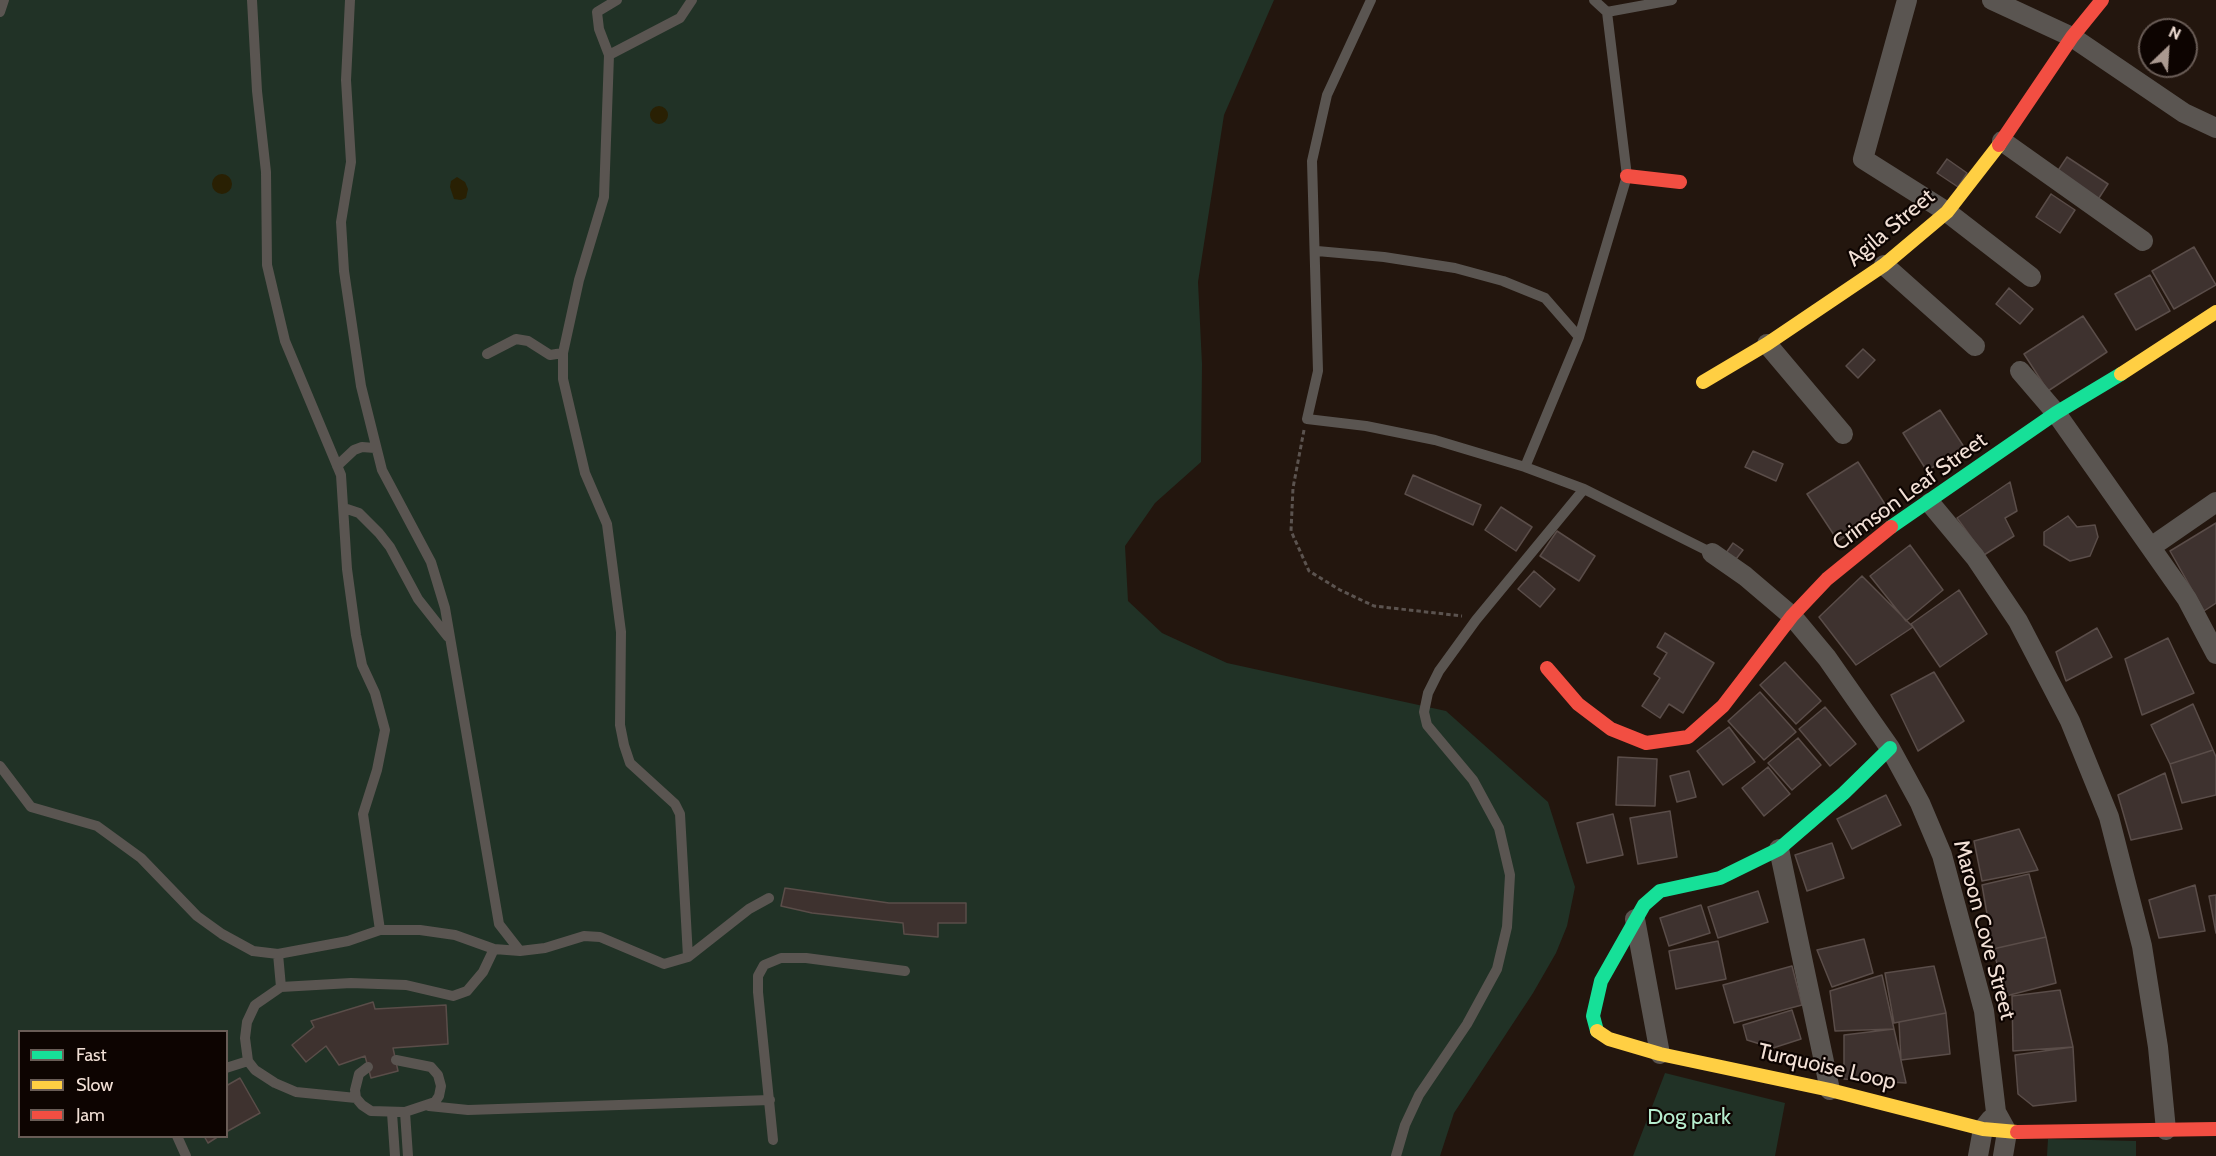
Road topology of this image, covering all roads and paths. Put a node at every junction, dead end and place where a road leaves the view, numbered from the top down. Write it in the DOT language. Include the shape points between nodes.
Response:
graph roads {
  1 [pos="4,0"];
  2 [pos="252,0"];
  3 [pos="350,0"];
  4 [pos="617,0"];
  5 [pos="692,0"];
  6 [pos="1371,0"];
  7 [pos="1594,0"];
  8 [pos="1672,0"];
  9 [pos="1907,0"];
  10 [pos="2102,0"];
  11 [pos="1996,1"];
  12 [pos="0,12"];
  13 [pos="1607,12"];
  14 [pos="2072,37"];
  15 [pos="609,55"];
  16 [pos="2216,128"];
  17 [pos="2002,141"];
  18 [pos="1627,176"];
  19 [pos="1680,182"];
  20 [pos="1947,212"];
  21 [pos="2143,241"];
  22 [pos="1317,251"];
  23 [pos="1884,265"];
  24 [pos="2031,278"];
  25 [pos="2216,312"];
  26 [pos="1579,337"];
  27 [pos="1767,344"];
  28 [pos="1975,346"];
  29 [pos="563,353"];
  30 [pos="487,354"];
  31 [pos="2020,371"];
  32 [pos="1703,382"];
  33 [pos="2056,414"];
  34 [pos="1307,419"];
  35 [pos="1843,434"];
  36 [pos="375,448"];
  37 [pos="337,466"];
  38 [pos="1525,466"];
  39 [pos="1584,489"];
  40 [pos="2216,502"];
  41 [pos="1930,503"];
  42 [pos="344,508"];
  43 [pos="2151,547"];
  44 [pos="1712,553"];
  45 [pos="1792,616"];
  46 [pos="1476,620"];
  47 [pos="450,639"];
  48 [pos="2216,654"];
  49 [pos="1547,668"];
  50 [pos="1890,748"];
  51 [pos="0,766"];
  52 [pos="1779,849"];
  53 [pos="769,897"];
  54 [pos="1635,919"];
  55 [pos="380,930"];
  56 [pos="494,949"];
  57 [pos="520,951"];
  58 [pos="278,954"];
  59 [pos="688,957"];
  60 [pos="905,971"];
  61 [pos="281,987"];
  62 [pos="1660,1054"];
  63 [pos="396,1060"];
  64 [pos="248,1061"];
  65 [pos="228,1067"];
  66 [pos="368,1067"];
  67 [pos="1830,1090"];
  68 [pos="356,1098"];
  69 [pos="770,1100"];
  70 [pos="429,1106"];
  71 [pos="405,1112"];
  72 [pos="1996,1112"];
  73 [pos="393,1113"];
  74 [pos="1983,1129"];
  75 [pos="2216,1129"];
  76 [pos="2166,1130"];
  77 [pos="2007,1132"];
  78 [pos="177,1138"];
  79 [pos="773,1140"];
  80 [pos="186,1156"];
  81 [pos="395,1156"];
  82 [pos="408,1156"];
  83 [pos="1396,1156"];
  84 [pos="1978,1156"];
  85 [pos="2003,1156"];
  1 -- 12 [label="lane"];
  2 -- 37 [label="lane" via="266,172 267,265 285,341"];
  3 -- 36 [label="lane" via="346,80 351,162 341,222 342,242 361,386"];
  4 -- 15 [label="lane" via="597,12"];
  5 -- 15 [label="lane" via="680,18"];
  6 -- 22 [label="lane" via="1327,95 1312,161"];
  7 -- 13 [label="lane"];
  8 -- 13 [label="lane"];
  9 -- 20 [label="street" via="1863,159"];
  10 -- 14 [label="street, Agila Street"];
  11 -- 14 [label="street"];
  13 -- 18 [label="lane"];
  14 -- 16 [label="street" via="2184,113"];
  14 -- 17 [label="street, Agila Street"];
  15 -- 29 [label="lane" via="604,197 579,280"];
  17 -- 20 [label="street, Agila Street"];
  17 -- 21 [label="street"];
  18 -- 19 [label="street"];
  18 -- 26 [label="lane"];
  20 -- 23 [label="street, Agila Street"];
  20 -- 24 [label="street"];
  22 -- 26 [label="lane" via="1455,268 1503,281 1545,298"];
  22 -- 34 [label="lane" via="1318,370"];
  23 -- 27 [label="street, Agila Street"];
  23 -- 28 [label="street"];
  25 -- 33 [label="street, Crimson Leaf Street"];
  26 -- 38 [label="lane"];
  27 -- 32 [label="street, Agila Street"];
  27 -- 35 [label="street"];
  29 -- 30 [label="lane" via="549,354 528,341 516,339"];
  29 -- 59 [label="lane" via="563,379 585,473 607,524 621,633 620,725 624,745 630,763 675,804 680,814"];
  31 -- 33 [label="street"];
  33 -- 41 [label="street, Crimson Leaf Street"];
  33 -- 43 [label="street"];
  34 -- 38 [label="lane" via="1435,440"];
  34 -- 46 [label="path" via="1293,488 1291,531 1309,571 1374,606 1412,608"];
  36 -- 37 [label="lane" via="354,450"];
  36 -- 47 [label="lane" via="382,470 431,562"];
  37 -- 42 [label="lane"];
  38 -- 39 [label="lane"];
  39 -- 44 [label="lane"];
  39 -- 46 [label="lane"];
  40 -- 43 [label="street"];
  41 -- 45 [label="street, Crimson Leaf Street" via="1874,539 1827,579"];
  41 -- 76 [label="street" via="1975,557 2018,621 2070,721 2109,817 2142,946"];
  42 -- 47 [label="lane" via="359,513 379,533 418,599"];
  42 -- 55 [label="lane" via="356,635 362,665 385,730 363,814"];
  43 -- 48 [label="street" via="2187,599"];
  44 -- 45 [label="street, Maroon Cove Street"];
  45 -- 49 [label="street, Crimson Leaf Street" via="1723,706 1688,737 1646,743 1611,729 1578,704"];
  45 -- 50 [label="street, Maroon Cove Street" via="1827,658"];
  46 -- 83 [label="lane" via="1439,671 1424,712 1427,725 1473,780 1499,828 1510,875 1507,927 1497,969 1467,1024 1419,1095"];
  47 -- 57 [label="lane" via="499,924"];
  50 -- 52 [label="street, Turquoise Loop"];
  50 -- 72 [label="street, Maroon Cove Street" via="1942,855 1960,915 1984,1011"];
  51 -- 58 [label="lane" via="31,807 97,826 141,858 197,915 222,934 253,951"];
  52 -- 54 [label="street, Turquoise Loop" via="1720,878 1660,891"];
  52 -- 67 [label="street"];
  53 -- 59 [label="lane"];
  54 -- 62 [label="street"];
  54 -- 62 [label="street, Turquoise Loop" via="1601,981 1593,1016 1597,1030 1609,1039"];
  55 -- 56 [label="lane" via="455,935"];
  55 -- 58 [label="lane" via="348,941"];
  56 -- 57 [label="lane"];
  56 -- 61 [label="lane" via="483,972 467,991 453,996 375,982"];
  57 -- 59 [label="lane" via="584,936 600,937 664,964"];
  58 -- 61 [label="lane"];
  60 -- 69 [label="lane" via="806,958 781,958 764,965 758,976"];
  61 -- 64 [label="lane" via="255,1005 247,1022"];
  62 -- 67 [label="street, Turquoise Loop"];
  63 -- 70 [label="lane" via="421,1063 438,1075 439,1096"];
  64 -- 65 [label="lane"];
  64 -- 68 [label="lane" via="255,1071 296,1092"];
  66 -- 68 [label="lane" via="356,1080"];
  67 -- 74 [label="street, Turquoise Loop"];
  68 -- 73 [label="lane" via="371,1111"];
  69 -- 70 [label="lane" via="468,1110"];
  69 -- 79 [label="lane"];
  70 -- 71 [label="lane"];
  71 -- 73 [label="lane"];
  71 -- 82 [label="lane"];
  72 -- 74 [label="street"];
  72 -- 77 [label="street, Maroon Cove Street"];
  73 -- 81 [label="lane"];
  74 -- 77 [label="street, Turquoise Loop"];
  74 -- 84 [label="street"];
  75 -- 76 [label="street"];
  76 -- 77 [label="street"];
  77 -- 85 [label="street"];
  78 -- 80 [label="lane"];
}
